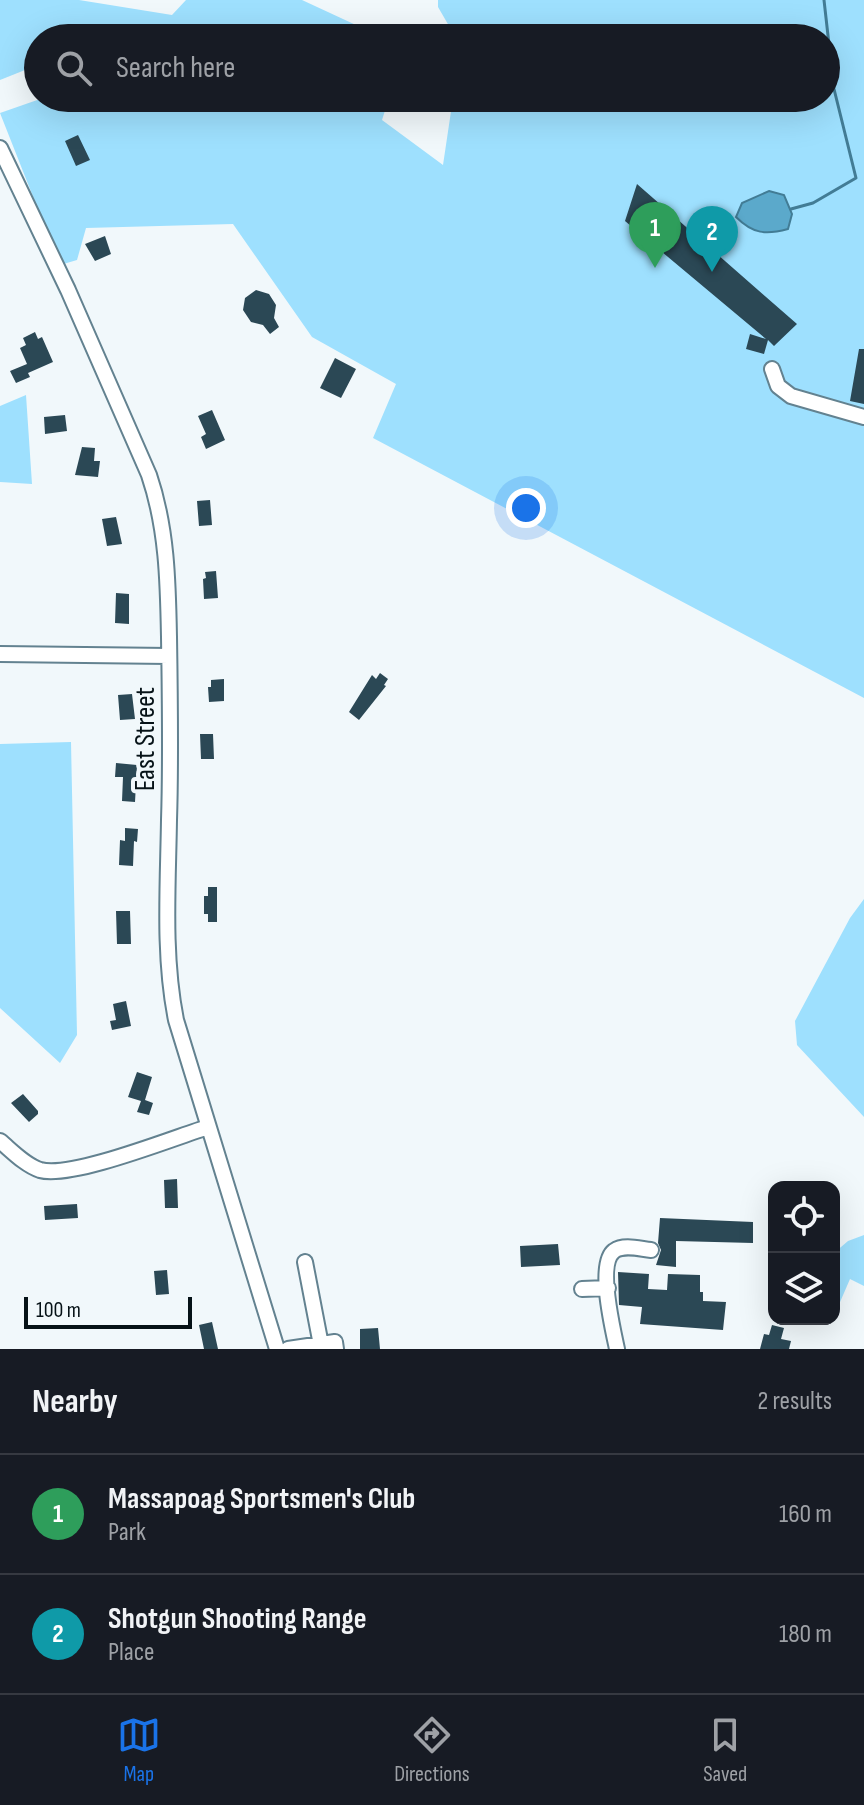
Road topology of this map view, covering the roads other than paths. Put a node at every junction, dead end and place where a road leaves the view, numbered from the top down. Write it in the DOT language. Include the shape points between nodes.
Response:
graph roads {
  1 [pos="0,148"];
  2 [pos="772,369"];
  3 [pos="864,417"];
  4 [pos="0,654"];
  5 [pos="169,656"];
  6 [pos="208,1127"];
  7 [pos="0,1141"];
  8 [pos="651,1250"];
  9 [pos="305,1262"];
  10 [pos="608,1288"];
  11 [pos="582,1289"];
  12 [pos="321,1345"];
  13 [pos="277,1349"];
  14 [pos="288,1349"];
  15 [pos="336,1349"];
  16 [pos="617,1349"];
  1 -- 5 [label="street, East Street" via="68,290 160,507"];
  2 -- 3 [label="street" via="778,386 791,396"];
  4 -- 5 [label="street"];
  5 -- 6 [label="street, East Street" via="171,992"];
  6 -- 7 [label="street" via="55,1172 32,1166"];
  6 -- 13 [label="street, East Street"];
  8 -- 10 [label="street" via="613,1252 607,1263"];
  9 -- 12 [label="street"];
  10 -- 11 [label="street"];
  10 -- 16 [label="street"];
  12 -- 14 [label="street"];
  12 -- 15 [label="street" via="335,1342"];
}
